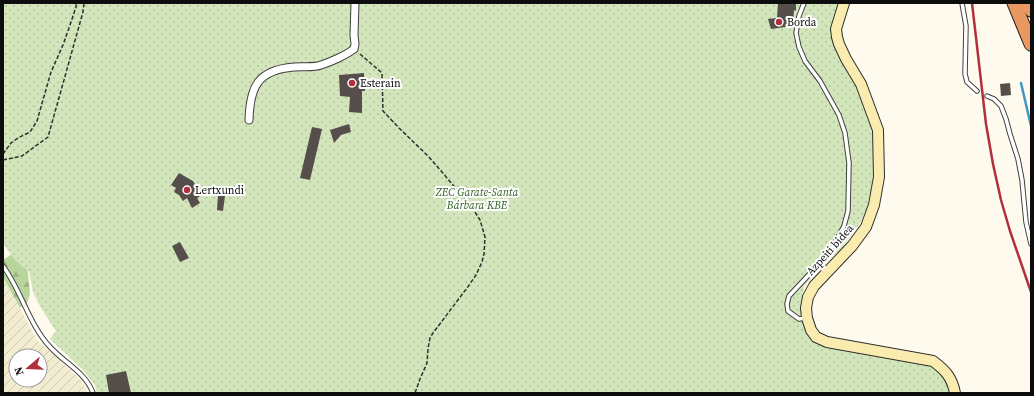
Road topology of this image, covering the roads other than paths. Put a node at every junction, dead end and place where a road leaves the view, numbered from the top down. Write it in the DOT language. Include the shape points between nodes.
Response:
graph roads {
  1 [pos="355,3"];
  2 [pos="804,3"];
  3 [pos="844,3"];
  4 [pos="962,3"];
  5 [pos="1014,3"];
  6 [pos="1028,3"];
  7 [pos="1031,10"];
  8 [pos="1031,44"];
  9 [pos="977,91"];
  10 [pos="987,96"];
  11 [pos="249,120"];
  12 [pos="1031,244"];
  13 [pos="3,266"];
  14 [pos="807,318"];
  15 [pos="93,393"];
  16 [pos="955,393"];
  1 -- 11 [label="street" via="354,49 320,66 278,69 266,74 253,90"];
  2 -- 14 [label="lane" via="796,33 799,46 805,61 820,81 839,115 845,133 849,163 848,211 844,226 833,246 789,296 788,311 799,319"];
  3 -- 14 [label="main road, Azpeiti bidea" via="836,29 837,37 861,84 878,130 879,177 874,206 866,227 852,246 814,286 808,297"];
  4 -- 9 [label="lane" via="966,26 965,74 967,82"];
  5 -- 8 [label="highway"];
  6 -- 7 [label="highway"];
  10 -- 12 [label="lane" via="1001,106 1020,166"];
  13 -- 15 [label="lane" via="42,338 80,374"];
  14 -- 16 [label="main road, Azpeiti bidea" via="816,337 827,342 933,361 950,378"];
}
